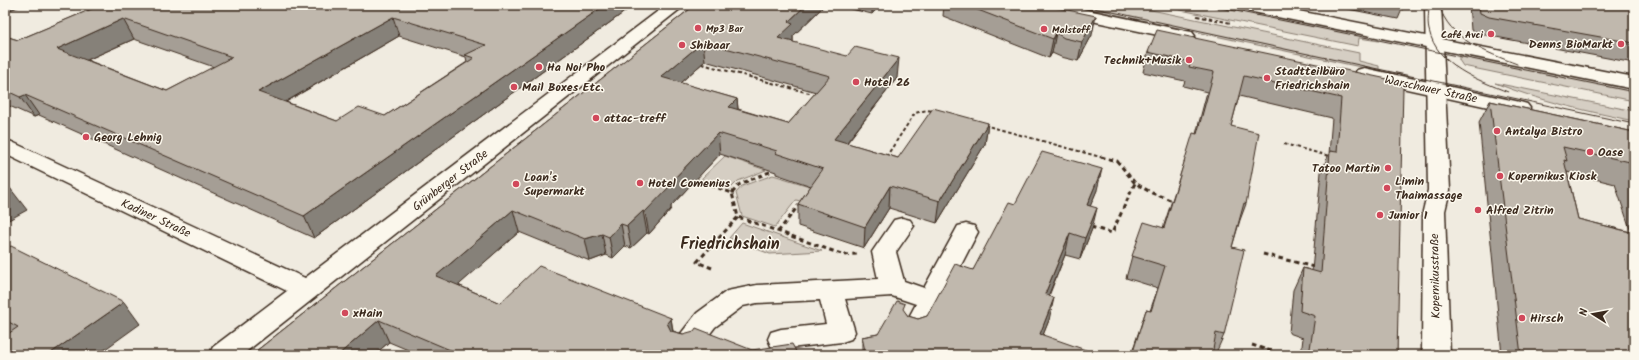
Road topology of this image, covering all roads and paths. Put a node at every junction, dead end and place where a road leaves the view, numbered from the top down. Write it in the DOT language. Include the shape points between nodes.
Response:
graph roads {
  1 [pos="677,5"];
  2 [pos="1040,5"];
  3 [pos="1243,5"];
  4 [pos="1433,5"];
  5 [pos="1205,40"];
  6 [pos="1434,43"];
  7 [pos="702,64"];
  8 [pos="1349,71"];
  9 [pos="1634,83"];
  10 [pos="813,88"];
  11 [pos="1436,90"];
  12 [pos="935,112"];
  13 [pos="1536,112"];
  14 [pos="980,124"];
  15 [pos="1284,144"];
  16 [pos="5,146"];
  17 [pos="1329,156"];
  18 [pos="882,162"];
  19 [pos="772,171"];
  20 [pos="696,180"];
  21 [pos="1135,182"];
  22 [pos="732,193"];
  23 [pos="1173,201"];
  24 [pos="798,206"];
  25 [pos="738,217"];
  26 [pos="902,226"];
  27 [pos="1090,227"];
  28 [pos="778,232"];
  29 [pos="966,232"];
  30 [pos="884,252"];
  31 [pos="1263,254"];
  32 [pos="1314,267"];
  33 [pos="712,268"];
  34 [pos="893,287"];
  35 [pos="307,290"];
  36 [pos="830,290"];
  37 [pos="931,299"];
  38 [pos="914,330"];
  39 [pos="781,339"];
  40 [pos="686,345"];
  41 [pos="1252,345"];
  42 [pos="223,355"];
  43 [pos="1283,355"];
  44 [pos="1436,355"];
  1 -- 35 [label="street, Grünberger Straße"];
  2 -- 5 [label="street"];
  3 -- 6 [label="street"];
  4 -- 6 [label="street, Kopernikusstraße"];
  6 -- 9 [label="street"];
  6 -- 11 [label="street, Kopernikusstraße"];
  7 -- 10 [label="path" via="809,93"];
  8 -- 11 [label="street, Warschauer Straße"];
  11 -- 13 [label="street, Warschauer Straße"];
  11 -- 44 [label="street, Kopernikusstraße" via="1439,190 1434,211"];
  12 -- 18 [label="path" via="927,110 915,113"];
  14 -- 21 [label="path" via="1117,161"];
  15 -- 17 [label="path"];
  16 -- 35 [label="street, Kadiner Straße"];
  19 -- 22 [label="path" via="740,184"];
  20 -- 22 [label="path"];
  21 -- 23 [label="path" via="1152,193"];
  21 -- 27 [label="path" via="1112,233"];
  22 -- 25 [label="path"];
  24 -- 28 [label="path"];
  25 -- 28 [label="path"];
  25 -- 33 [label="path" via="697,262"];
  26 -- 30 [label="street"];
  28 -- 30 [label="path" via="844,255"];
  29 -- 37 [label="street"];
  30 -- 34 [label="street"];
  31 -- 32 [label="path"];
  34 -- 36 [label="street"];
  34 -- 37 [label="street"];
  35 -- 42 [label="street, Grünberger Straße"];
  36 -- 39 [label="street" via="842,332"];
  36 -- 40 [label="street" via="757,294 736,298 706,320"];
  37 -- 38 [label="street"];
  41 -- 43 [label="path"];
}
